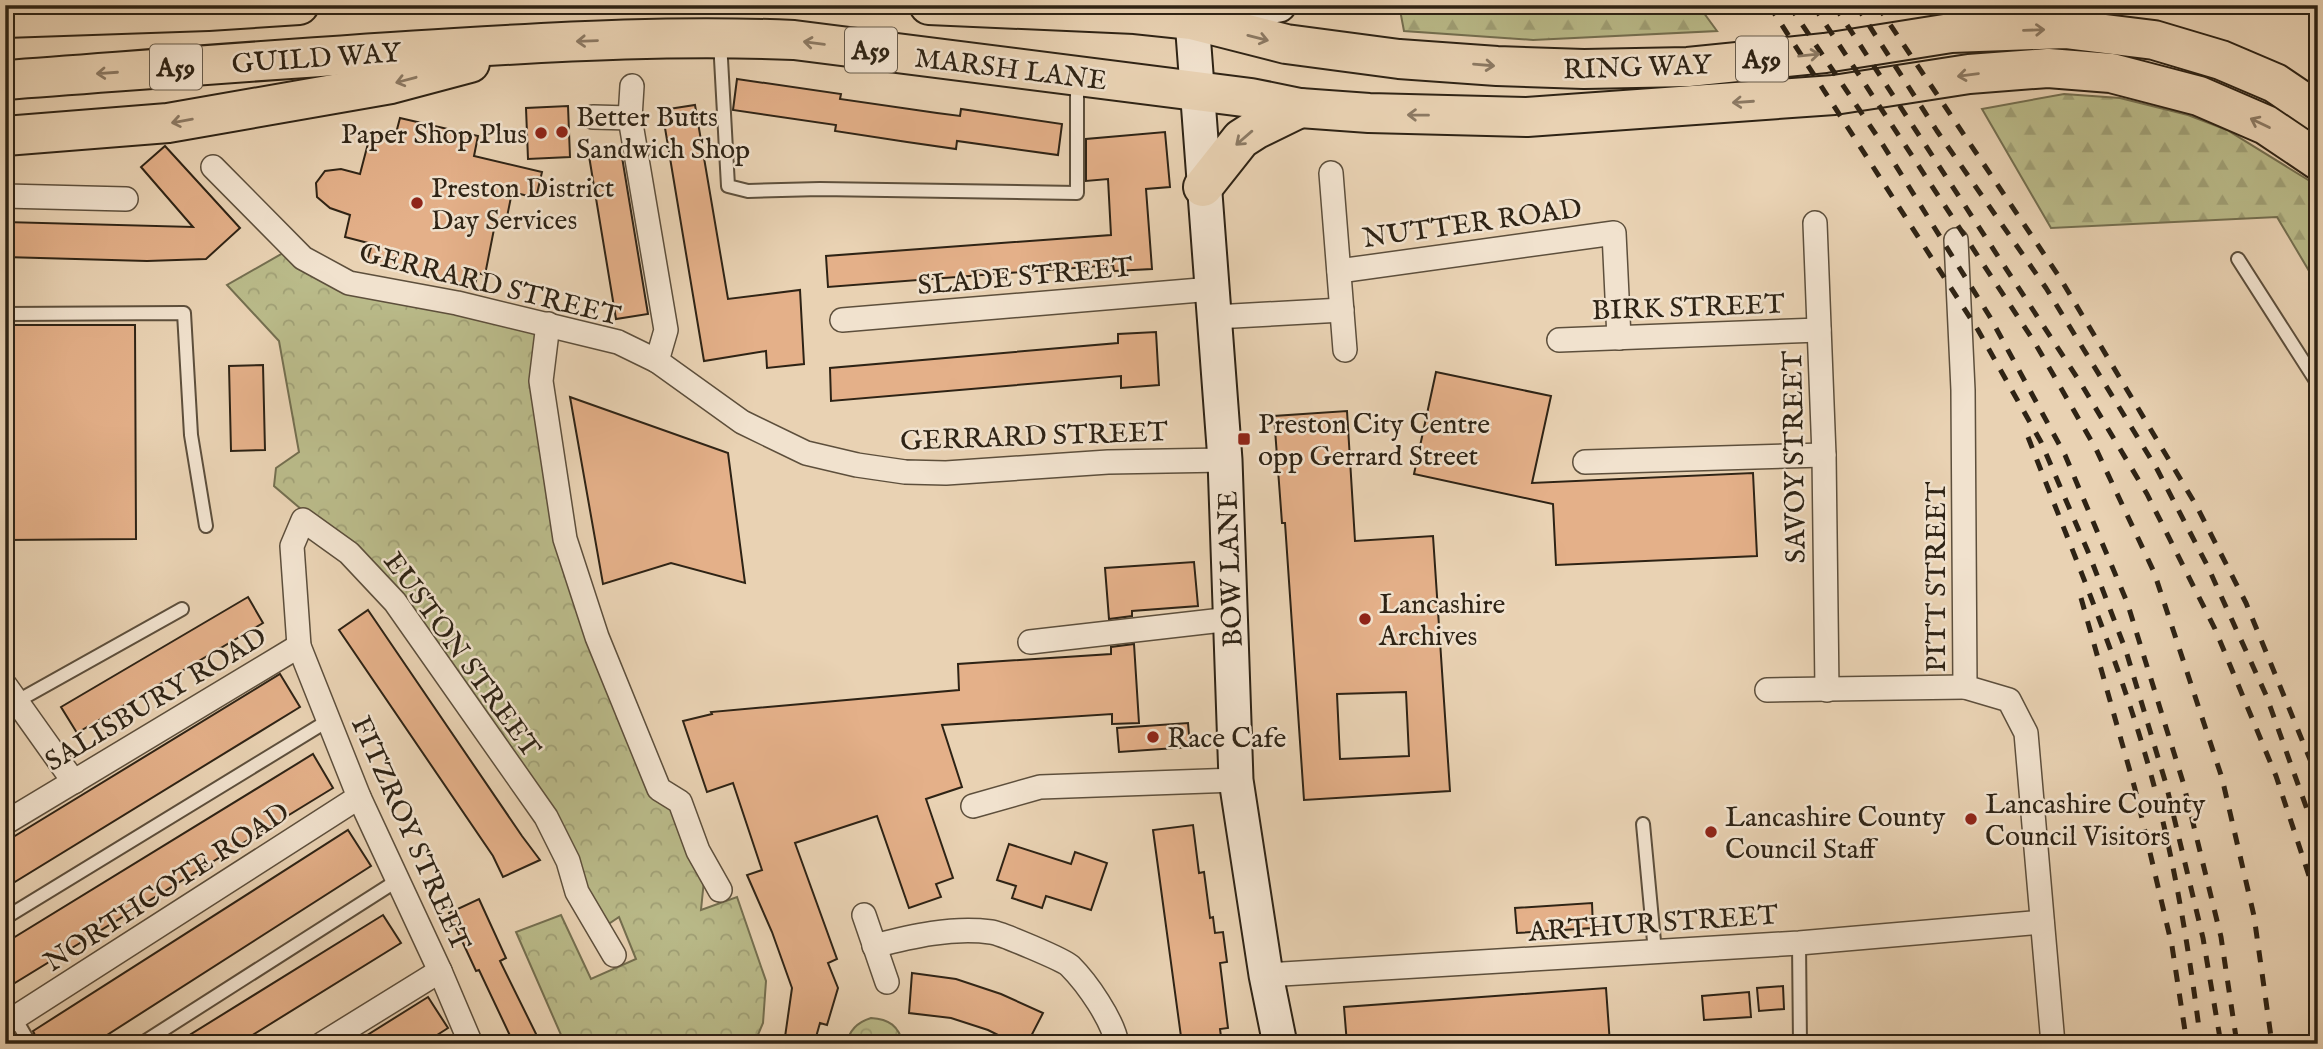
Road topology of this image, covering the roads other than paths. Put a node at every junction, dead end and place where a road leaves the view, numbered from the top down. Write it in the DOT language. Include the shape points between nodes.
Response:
graph roads {
  1 [pos="1279,5"];
  2 [pos="276,6"];
  3 [pos="950,6"];
  4 [pos="1191,13"];
  5 [pos="5,19"];
  6 [pos="720,37"];
  7 [pos="543,43"];
  8 [pos="1077,75"];
  9 [pos="5,80"];
  10 [pos="632,86"];
  11 [pos="1198,93"];
  12 [pos="1300,108"];
  13 [pos="2318,112"];
  14 [pos="593,117"];
  15 [pos="630,118"];
  16 [pos="5,135"];
  17 [pos="2318,160"];
  18 [pos="213,167"];
  19 [pos="1331,173"];
  20 [pos="1203,187"];
  21 [pos="5,196"];
  22 [pos="126,200"];
  23 [pos="1815,223"];
  24 [pos="1956,240"];
  25 [pos="2238,258"];
  26 [pos="1339,271"];
  27 [pos="1214,303"];
  28 [pos="1342,310"];
  29 [pos="5,314"];
  30 [pos="842,320"];
  31 [pos="548,324"];
  32 [pos="1819,330"];
  33 [pos="1619,338"];
  34 [pos="1559,340"];
  35 [pos="1345,350"];
  36 [pos="657,361"];
  37 [pos="2318,384"];
  38 [pos="1824,455"];
  39 [pos="1225,460"];
  40 [pos="1585,462"];
  41 [pos="206,526"];
  42 [pos="182,609"];
  43 [pos="1231,619"];
  44 [pos="1030,642"];
  45 [pos="299,646"];
  46 [pos="1965,687"];
  47 [pos="1767,690"];
  48 [pos="1827,690"];
  49 [pos="9,698"];
  50 [pos="329,720"];
  51 [pos="1236,780"];
  52 [pos="74,782"];
  53 [pos="359,797"];
  54 [pos="973,806"];
  55 [pos="5,823"];
  56 [pos="1643,824"];
  57 [pos="398,880"];
  58 [pos="720,890"];
  59 [pos="864,915"];
  60 [pos="5,918"];
  61 [pos="2042,922"];
  62 [pos="1799,943"];
  63 [pos="874,946"];
  64 [pos="1655,952"];
  65 [pos="614,955"];
  66 [pos="440,971"];
  67 [pos="1266,975"];
  68 [pos="887,982"];
  69 [pos="10,1021"];
  70 [pos="2053,1043"];
  71 [pos="30,1044"];
  72 [pos="141,1044"];
  73 [pos="322,1044"];
  74 [pos="471,1044"];
  75 [pos="1117,1044"];
  76 [pos="1280,1044"];
  77 [pos="1800,1044"];
  1 -- 4 [label="street, MARSH LANE"];
  2 -- 5 [label="highway, GUILD WAY / A59"];
  3 -- 4 [label="highway, MARSH LANE / A59"];
  4 -- 11 [label="street"];
  4 -- 13 [label="highway, RING WAY / A59, one-way" via="1286,44 1387,57 1584,69 1688,67 1825,53 1951,33 2065,29 2154,40 2221,60 2275,83"];
  6 -- 7 [label="highway, MARSH LANE / A59, one-way"];
  8 -- 6 [label="highway, MARSH LANE / A59, one-way" via="794,40"];
  6 -- 8 [label="lane" via="729,186 748,191 1077,193"];
  7 -- 9 [label="highway, GUILD WAY / A59, one-way"];
  7 -- 16 [label="highway, one-way" via="391,84 167,123"];
  8 -- 11 [label="highway, MARSH LANE / A59"];
  10 -- 15 [label="street"];
  11 -- 12 [label="highway, RING WAY / A59"];
  11 -- 20 [label="street, BOW LANE"];
  17 -- 12 [label="highway, RING WAY / A59, one-way" via="2266,125 2199,96 2111,73 2048,68 1969,74 1834,95 1527,117"];
  12 -- 20 [label="highway, one-way" via="1241,139"];
  14 -- 15 [label="street"];
  15 -- 36 [label="street" via="666,330"];
  18 -- 31 [label="street, GERRARD STREET" via="303,258 349,283"];
  19 -- 26 [label="street"];
  20 -- 27 [label="street, BOW LANE"];
  21 -- 22 [label="street"];
  23 -- 32 [label="street, SAVOY STREET"];
  24 -- 46 [label="street, PITT STREET" via="1963,390"];
  25 -- 37 [label="lane"];
  26 -- 28 [label="street"];
  26 -- 33 [label="street, NUTTER ROAD" via="1614,233"];
  27 -- 28 [label="street, SLADE STREET"];
  27 -- 30 [label="street, SLADE STREET"];
  27 -- 39 [label="street, BOW LANE"];
  28 -- 35 [label="street"];
  29 -- 41 [label="lane" via="184,313 191,435"];
  31 -- 36 [label="street, GERRARD STREET" via="618,342"];
  31 -- 58 [label="street" via="541,381 565,538 597,637 659,789 680,802 698,851"];
  32 -- 33 [label="street, BIRK STREET"];
  32 -- 38 [label="street, SAVOY STREET"];
  33 -- 34 [label="street, BIRK STREET"];
  36 -- 39 [label="street, GERRARD STREET" via="742,422 806,453 857,465 946,473"];
  38 -- 40 [label="street"];
  38 -- 48 [label="street, SAVOY STREET"];
  39 -- 43 [label="street, BOW LANE"];
  42 -- 49 [label="lane"];
  43 -- 44 [label="street"];
  43 -- 51 [label="street, BOW LANE"];
  45 -- 50 [label="street, FITZROY STREET"];
  45 -- 52 [label="street, SALISBURY ROAD"];
  45 -- 65 [label="street, EUSTON STREET" via="292,546 303,520 349,553 395,601 546,817 577,892"];
  46 -- 48 [label="street"];
  46 -- 61 [label="street, PITT STREET" via="2009,700 2026,733"];
  47 -- 48 [label="street"];
  49 -- 52 [label="street"];
  50 -- 53 [label="street, FITZROY STREET"];
  50 -- 60 [label="lane"];
  51 -- 54 [label="street" via="1040,787"];
  51 -- 67 [label="street, BOW LANE"];
  52 -- 55 [label="street, SALISBURY ROAD"];
  53 -- 57 [label="street, FITZROY STREET"];
  53 -- 69 [label="street, NORTHCOTE ROAD"];
  56 -- 64 [label="lane"];
  57 -- 66 [label="street, FITZROY STREET"];
  57 -- 72 [label="lane"];
  59 -- 63 [label="street"];
  61 -- 62 [label="street, ARTHUR STREET"];
  61 -- 70 [label="street, PITT STREET"];
  62 -- 64 [label="street, ARTHUR STREET"];
  62 -- 77 [label="lane"];
  63 -- 68 [label="street"];
  63 -- 75 [label="street" via="930,932 993,932 1068,964 1096,999"];
  64 -- 67 [label="street, ARTHUR STREET"];
  66 -- 73 [label="street"];
  66 -- 74 [label="street, FITZROY STREET"];
  67 -- 76 [label="street, BOW LANE"];
  69 -- 71 [label="lane"];
}
